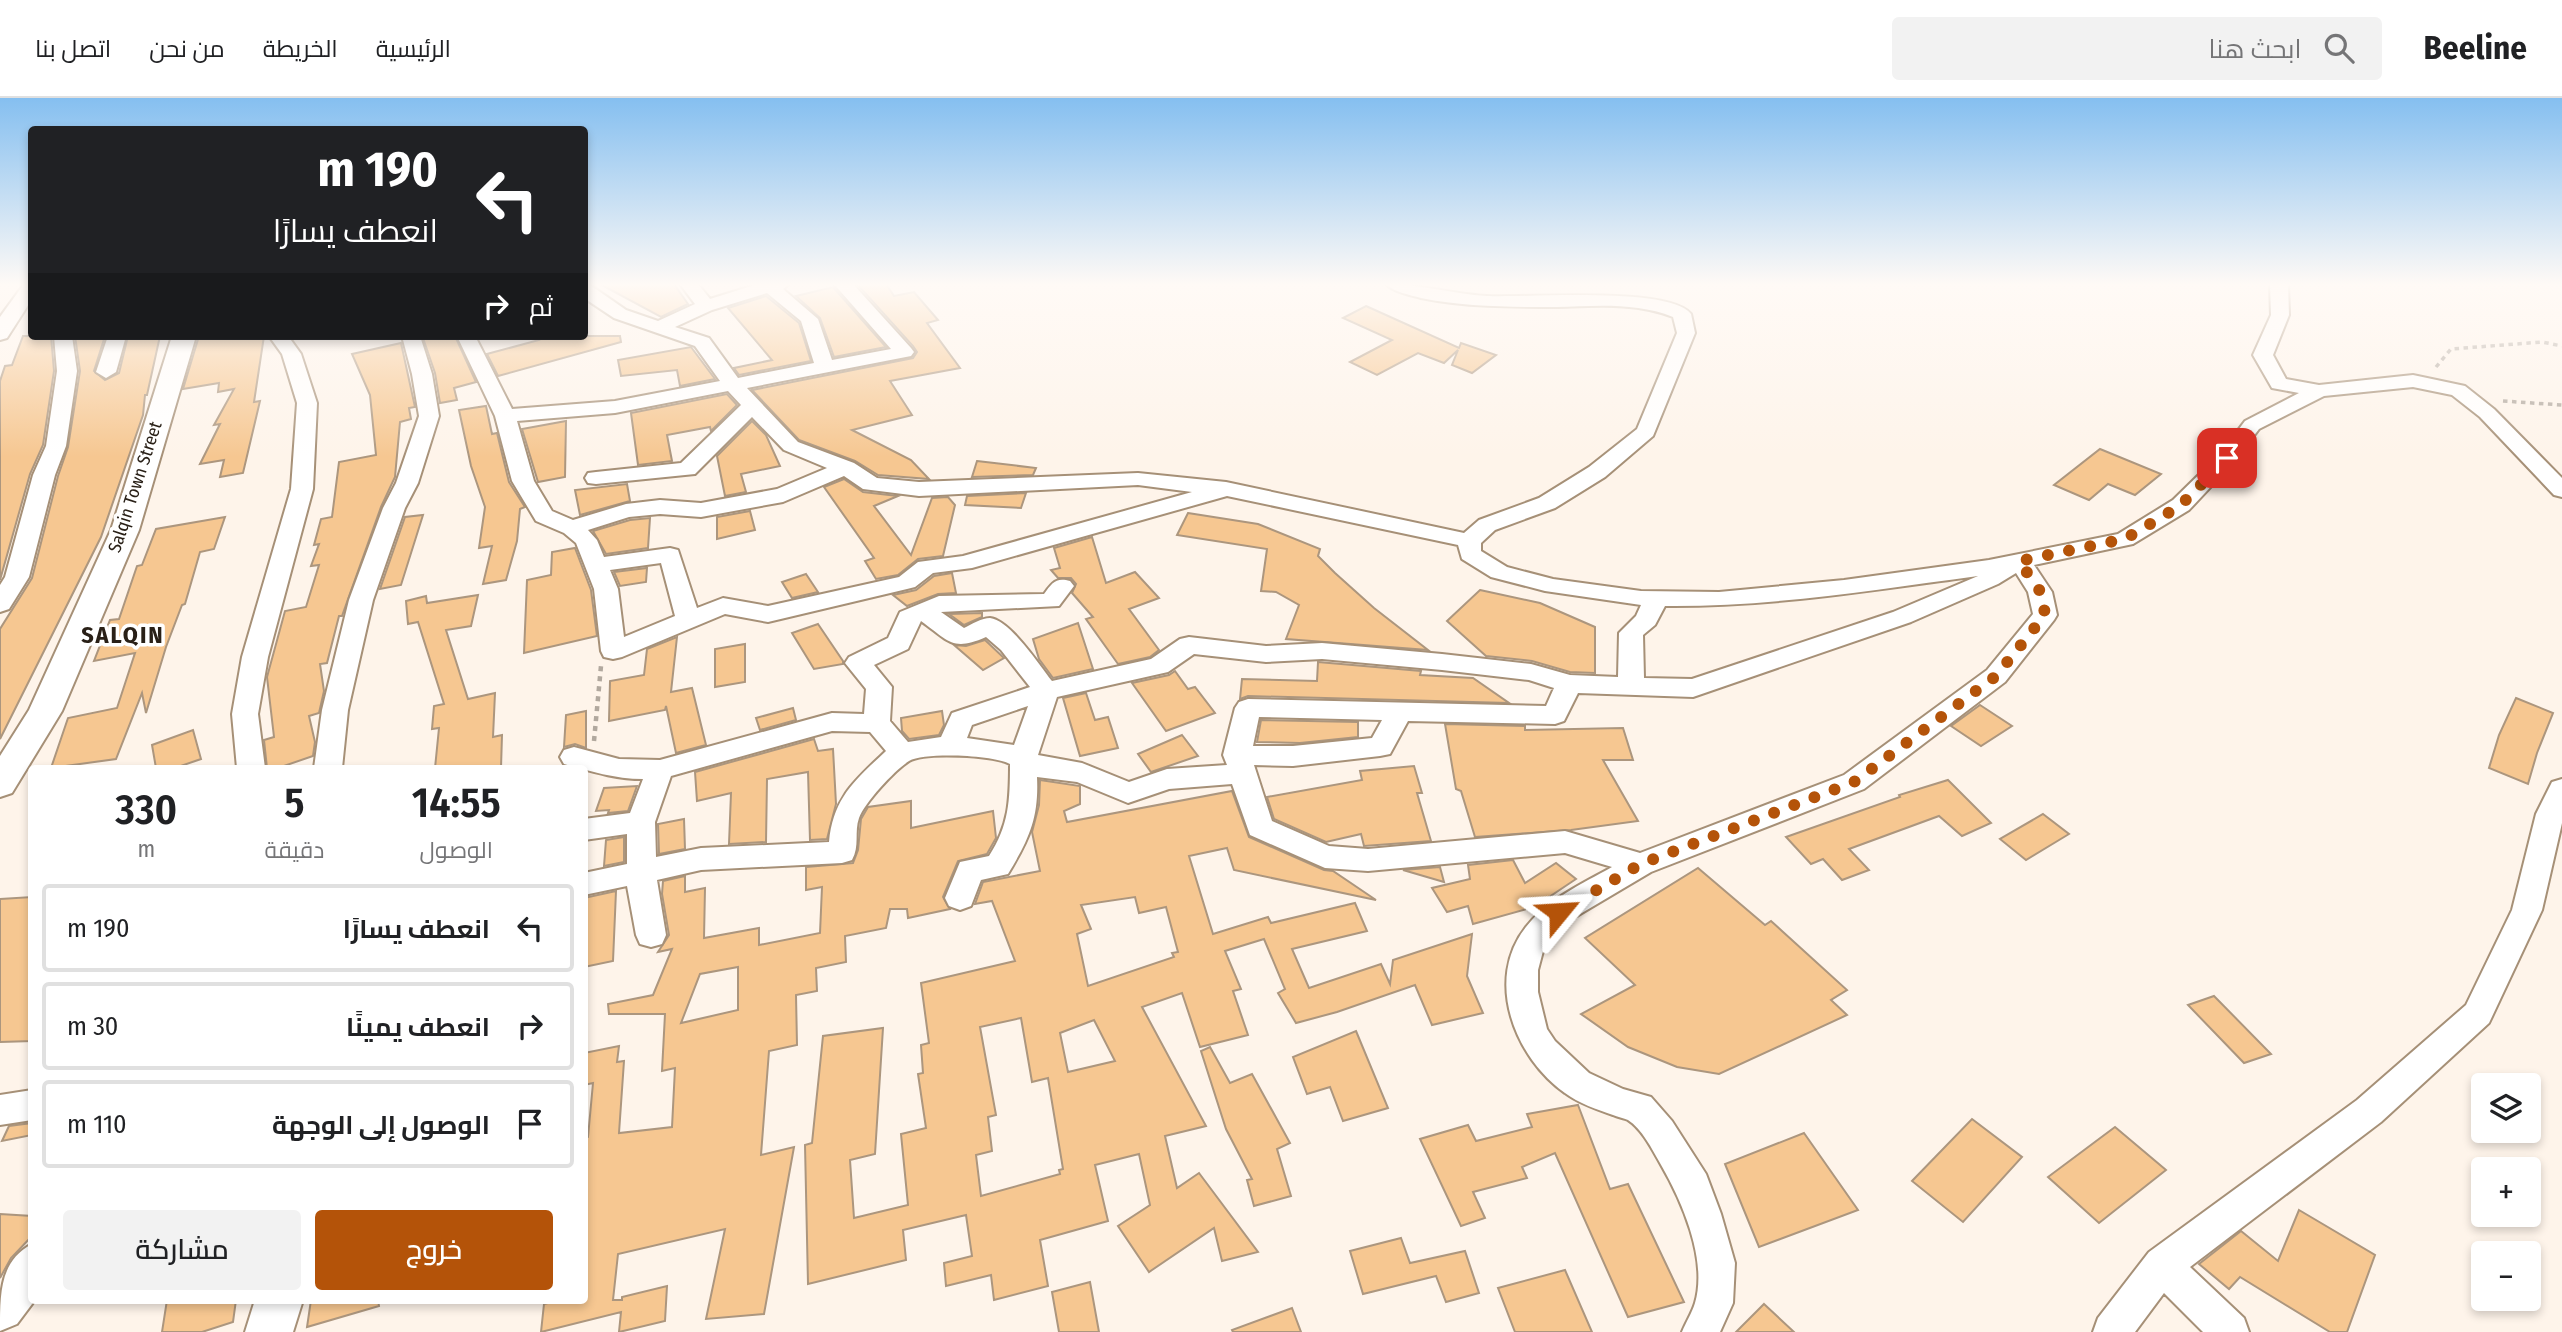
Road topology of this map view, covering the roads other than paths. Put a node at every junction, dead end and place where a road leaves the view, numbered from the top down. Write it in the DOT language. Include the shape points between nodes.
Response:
graph roads {
  1 [pos="64,342"];
  2 [pos="115,342"];
  3 [pos="182,342"];
  4 [pos="282,342"];
  5 [pos="413,342"];
  6 [pos="470,342"];
  7 [pos="701,342"];
  8 [pos="817,342"];
  9 [pos="895,342"];
  10 [pos="1683,342"];
  11 [pos="2269,342"];
  12 [pos="825,367"];
  13 [pos="106,372"];
  14 [pos="733,385"];
  15 [pos="2319,391"];
  16 [pos="752,405"];
  17 [pos="505,416"];
  18 [pos="846,468"];
  19 [pos="596,478"];
  20 [pos="1226,489"];
  21 [pos="2562,491"];
  22 [pos="572,528"];
  23 [pos="1469,541"];
  24 [pos="2019,561"];
  25 [pos="596,565"];
  26 [pos="1062,586"];
  27 [pos="1657,598"];
  28 [pos="0,604"];
  29 [pos="923,611"];
  30 [pos="688,618"];
  31 [pos="1569,684"];
  32 [pos="1630,685"];
  33 [pos="1046,691"];
  34 [pos="1400,712"];
  35 [pos="877,723"];
  36 [pos="951,745"];
  37 [pos="584,752"];
  38 [pos="902,752"];
  39 [pos="1023,759"];
  40 [pos="251,765"];
  41 [pos="328,765"];
  42 [pos="1240,765"];
  43 [pos="660,770"];
  44 [pos="0,784"];
  45 [pos="2562,789"];
  46 [pos="641,822"];
  47 [pos="588,829"];
  48 [pos="1641,864"];
  49 [pos="642,873"];
  50 [pos="588,883"];
  51 [pos="960,898"];
  52 [pos="652,935"];
  53 [pos="28,1106"];
  54 [pos="0,1110"];
  55 [pos="2162,1265"];
  56 [pos="28,1271"];
  57 [pos="278,1304"];
  58 [pos="0,1307"];
  59 [pos="269,1332"];
  60 [pos="1701,1332"];
  61 [pos="2112,1332"];
  62 [pos="2230,1332"];
  1 -- 28 [label="street" via="67,371 56,446 17,577"];
  2 -- 13 [label="street"];
  3 -- 44 [label="main road, Salqin Town Street" via="125,530 46,711"];
  4 -- 40 [label="street" via="291,354 307,403 302,489 255,657 245,714"];
  5 -- 41 [label="street" via="429,416 360,600 335,710"];
  6 -- 17 [label="street"];
  7 -- 14 [label="street"];
  8 -- 12 [label="street"];
  9 -- 12 [label="street" via="904,352"];
  10 -- 23 [label="street" via="1646,432 1597,472 1547,503 1487,525"];
  11 -- 15 [label="street" via="2263,355 2279,384"];
  12 -- 14 [label="street"];
  14 -- 16 [label="street"];
  14 -- 17 [label="street" via="615,407"];
  15 -- 21 [label="street" via="2413,381 2458,390 2487,412"];
  15 -- 24 [label="street" via="2252,425 2180,506 2125,539"];
  16 -- 18 [label="street" via="791,446"];
  16 -- 19 [label="street" via="687,469"];
  17 -- 22 [label="street" via="530,493 544,516"];
  18 -- 20 [label="street" via="871,484 919,489 1138,479"];
  18 -- 22 [label="street" via="783,495 701,510 660,507 626,511"];
  20 -- 23 [label="street"];
  20 -- 30 [label="street" via="964,563 926,567 907,582 768,614 723,606"];
  22 -- 25 [label="street" via="586,541"];
  23 -- 27 [label="street" via="1470,554 1499,572 1553,586"];
  24 -- 27 [label="street" via="1844,587 1719,599"];
  24 -- 32 [label="street" via="1990,579 1902,617 1693,688"];
  24 -- 48 [label="street" via="2042,594 2045,615 1996,676 1854,782"];
  25 -- 30 [label="street" via="670,555"];
  25 -- 30 [label="street" via="606,589 613,651"];
  26 -- 29 [label="street" via="1051,601 939,604"];
  27 -- 32 [label="street" via="1646,620 1631,633"];
  29 -- 33 [label="street" via="962,638 989,626 1010,644"];
  29 -- 35 [label="street" via="909,617 899,643 858,663 879,687"];
  31 -- 32 [label="street"];
  31 -- 33 [label="street" via="1531,673 1442,662 1189,645 1159,666"];
  31 -- 34 [label="street" via="1555,715"];
  33 -- 36 [label="street" via="961,719"];
  33 -- 39 [label="street"];
  34 -- 42 [label="street" via="1380,747"];
  34 -- 42 [label="street" via="1248,708"];
  35 -- 38 [label="street"];
  35 -- 43 [label="street" via="832,722"];
  36 -- 38 [label="street"];
  36 -- 39 [label="street" via="1011,753"];
  37 -- 43 [label="street" via="619,769"];
  38 -- 49 [label="street" via="864,787 845,817 842,852 701,859"];
  39 -- 42 [label="street" via="1037,767 1082,773 1128,793 1167,779"];
  39 -- 51 [label="street" via="1024,801 1016,837 998,866 970,870"];
  42 -- 48 [label="street" via="1260,828 1325,857 1368,860 1565,842"];
  43 -- 46 [label="street"];
  45 -- 55 [label="street" via="2550,814 2527,911 2478,1014 2370,1111"];
  46 -- 47 [label="street"];
  46 -- 49 [label="street"];
  48 -- 60 [label="street" via="1546,923 1528,951 1521,992 1532,1033 1558,1068 1596,1094 1639,1108 1660,1132 1693,1186 1716,1263 1714,1303"];
  49 -- 50 [label="street"];
  49 -- 52 [label="street"];
  53 -- 54 [label="street"];
  55 -- 61 [label="street"];
  55 -- 62 [label="street"];
  56 -- 58 [label="main road"];
  57 -- 59 [label="main road"];
}
